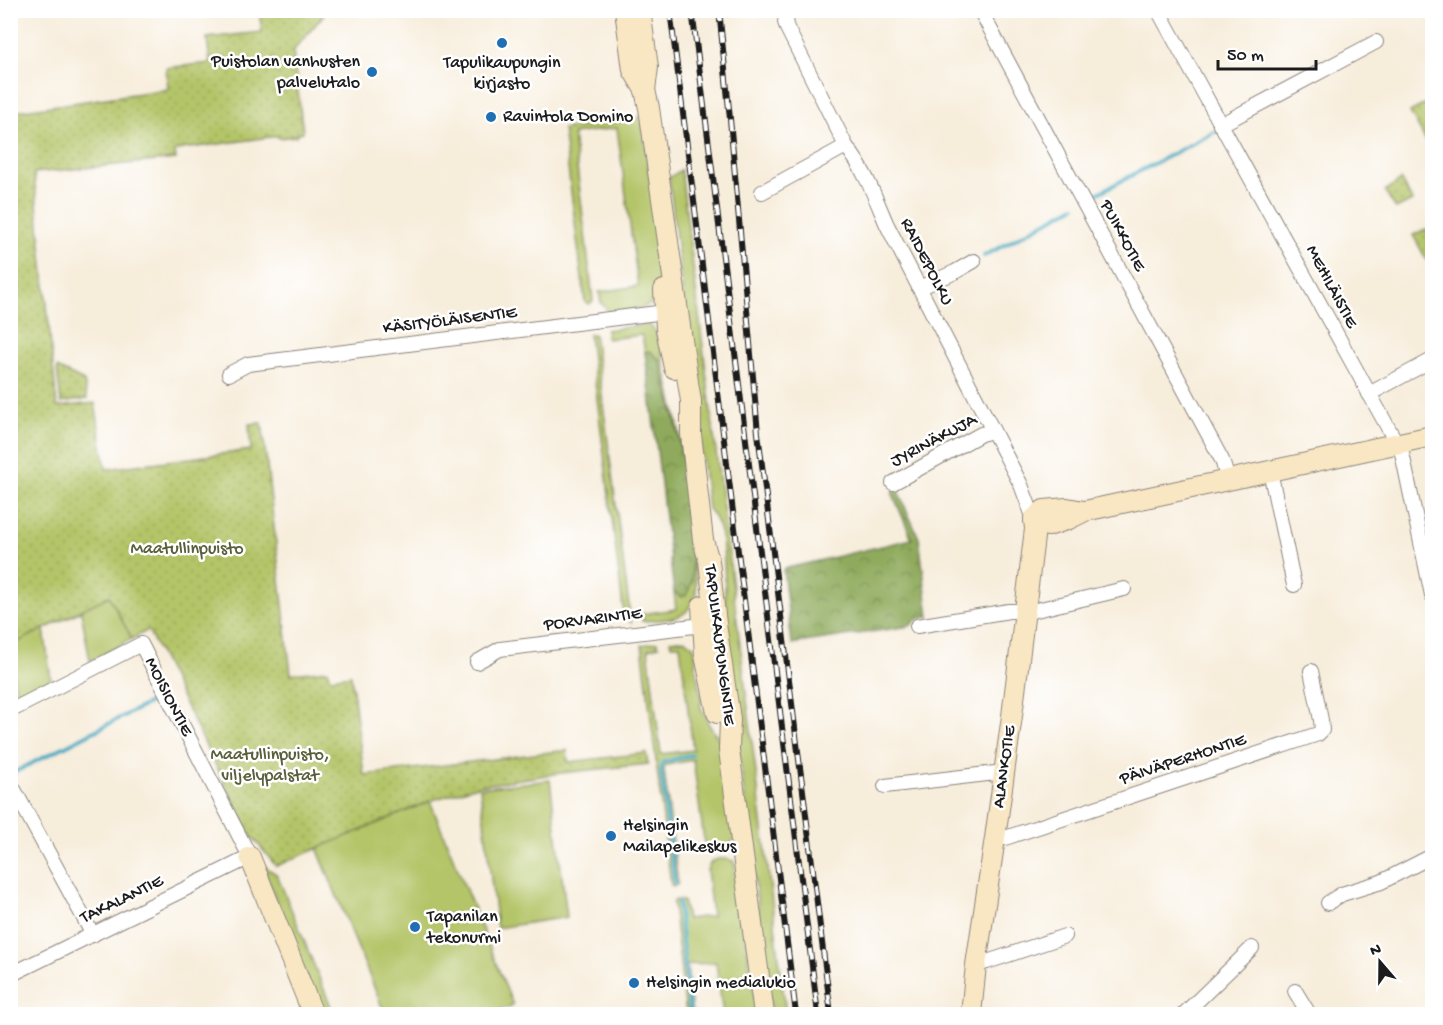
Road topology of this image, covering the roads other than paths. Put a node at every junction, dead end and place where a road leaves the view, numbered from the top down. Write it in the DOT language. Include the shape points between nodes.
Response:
graph roads {
  1 [pos="625,10"];
  2 [pos="640,10"];
  3 [pos="980,10"];
  4 [pos="1158,10"];
  5 [pos="788,16"];
  6 [pos="1376,42"];
  7 [pos="645,90"];
  8 [pos="1220,124"];
  9 [pos="846,146"];
  10 [pos="762,192"];
  11 [pos="974,261"];
  12 [pos="919,288"];
  13 [pos="672,311"];
  14 [pos="1432,360"];
  15 [pos="229,374"];
  16 [pos="1369,394"];
  17 [pos="993,431"];
  18 [pos="1432,436"];
  19 [pos="1396,443"];
  20 [pos="1270,471"];
  21 [pos="1228,480"];
  22 [pos="893,483"];
  23 [pos="1034,519"];
  24 [pos="1294,585"];
  25 [pos="1124,589"];
  26 [pos="1432,595"];
  27 [pos="1024,611"];
  28 [pos="710,624"];
  29 [pos="918,626"];
  30 [pos="477,662"];
  31 [pos="1311,670"];
  32 [pos="10,711"];
  33 [pos="1004,772"];
  34 [pos="10,782"];
  35 [pos="885,786"];
  36 [pos="995,838"];
  37 [pos="1432,856"];
  38 [pos="250,857"];
  39 [pos="1328,903"];
  40 [pos="93,935"];
  41 [pos="1065,936"];
  42 [pos="1252,948"];
  43 [pos="976,965"];
  44 [pos="10,975"];
  45 [pos="1295,991"];
  46 [pos="313,1014"];
  47 [pos="764,1014"];
  48 [pos="970,1014"];
  49 [pos="1184,1014"];
  50 [pos="1309,1014"];
  1 -- 7 [label="main road, TAPULIKAUPUNGINTIE" via="633,70"];
  2 -- 7 [label="main road, TAPULIKAUPUNGINTIE" via="648,67"];
  3 -- 21 [label="street, PUIKKOTIE" via="1222,460"];
  4 -- 8 [label="street, MEHILÄISTIE"];
  5 -- 9 [label="street, RAIDEPOLKU"];
  6 -- 8 [label="street"];
  7 -- 13 [label="main road, TAPULIKAUPUNGINTIE" via="666,231"];
  8 -- 16 [label="street, MEHILÄISTIE"];
  9 -- 10 [label="street"];
  9 -- 12 [label="street, RAIDEPOLKU" via="858,161"];
  11 -- 12 [label="street"];
  12 -- 17 [label="street, RAIDEPOLKU"];
  13 -- 15 [label="street, KÄSITYÖLÄISENTIE" via="248,364"];
  13 -- 28 [label="main road, TAPULIKAUPUNGINTIE" via="691,401 703,540 700,563"];
  14 -- 16 [label="street"];
  16 -- 19 [label="street, MEHILÄISTIE"];
  17 -- 22 [label="street, JYRINÄKUJA"];
  17 -- 23 [label="street, RAIDEPOLKU"];
  18 -- 19 [label="main road"];
  19 -- 20 [label="main road"];
  19 -- 26 [label="street, MEHILÄISTIE" via="1402,453"];
  20 -- 21 [label="main road"];
  20 -- 24 [label="street"];
  21 -- 23 [label="main road" via="1085,511 1048,526"];
  23 -- 27 [label="main road, ALANKOTIE"];
  25 -- 27 [label="street"];
  27 -- 29 [label="street"];
  27 -- 33 [label="main road, ALANKOTIE"];
  28 -- 30 [label="street, PORVARINTIE" via="500,649"];
  28 -- 47 [label="main road, TAPULIKAUPUNGINTIE" via="705,655 729,750"];
  31 -- 36 [label="street, PÄIVÄPERHONTIE" via="1321,720 1322,730 1318,734 1005,838"];
  32 -- 38 [label="street, MOISIONTIE" via="141,644"];
  33 -- 35 [label="street"];
  33 -- 36 [label="main road, ALANKOTIE"];
  34 -- 40 [label="street"];
  36 -- 43 [label="main road, ALANKOTIE"];
  37 -- 39 [label="street"];
  38 -- 40 [label="street, TAKALANTIE"];
  38 -- 46 [label="main road, MOISIONTIE"];
  40 -- 44 [label="street, TAKALANTIE"];
  41 -- 43 [label="street"];
  42 -- 49 [label="street"];
  43 -- 48 [label="main road, ALANKOTIE"];
  45 -- 50 [label="street"];
}
